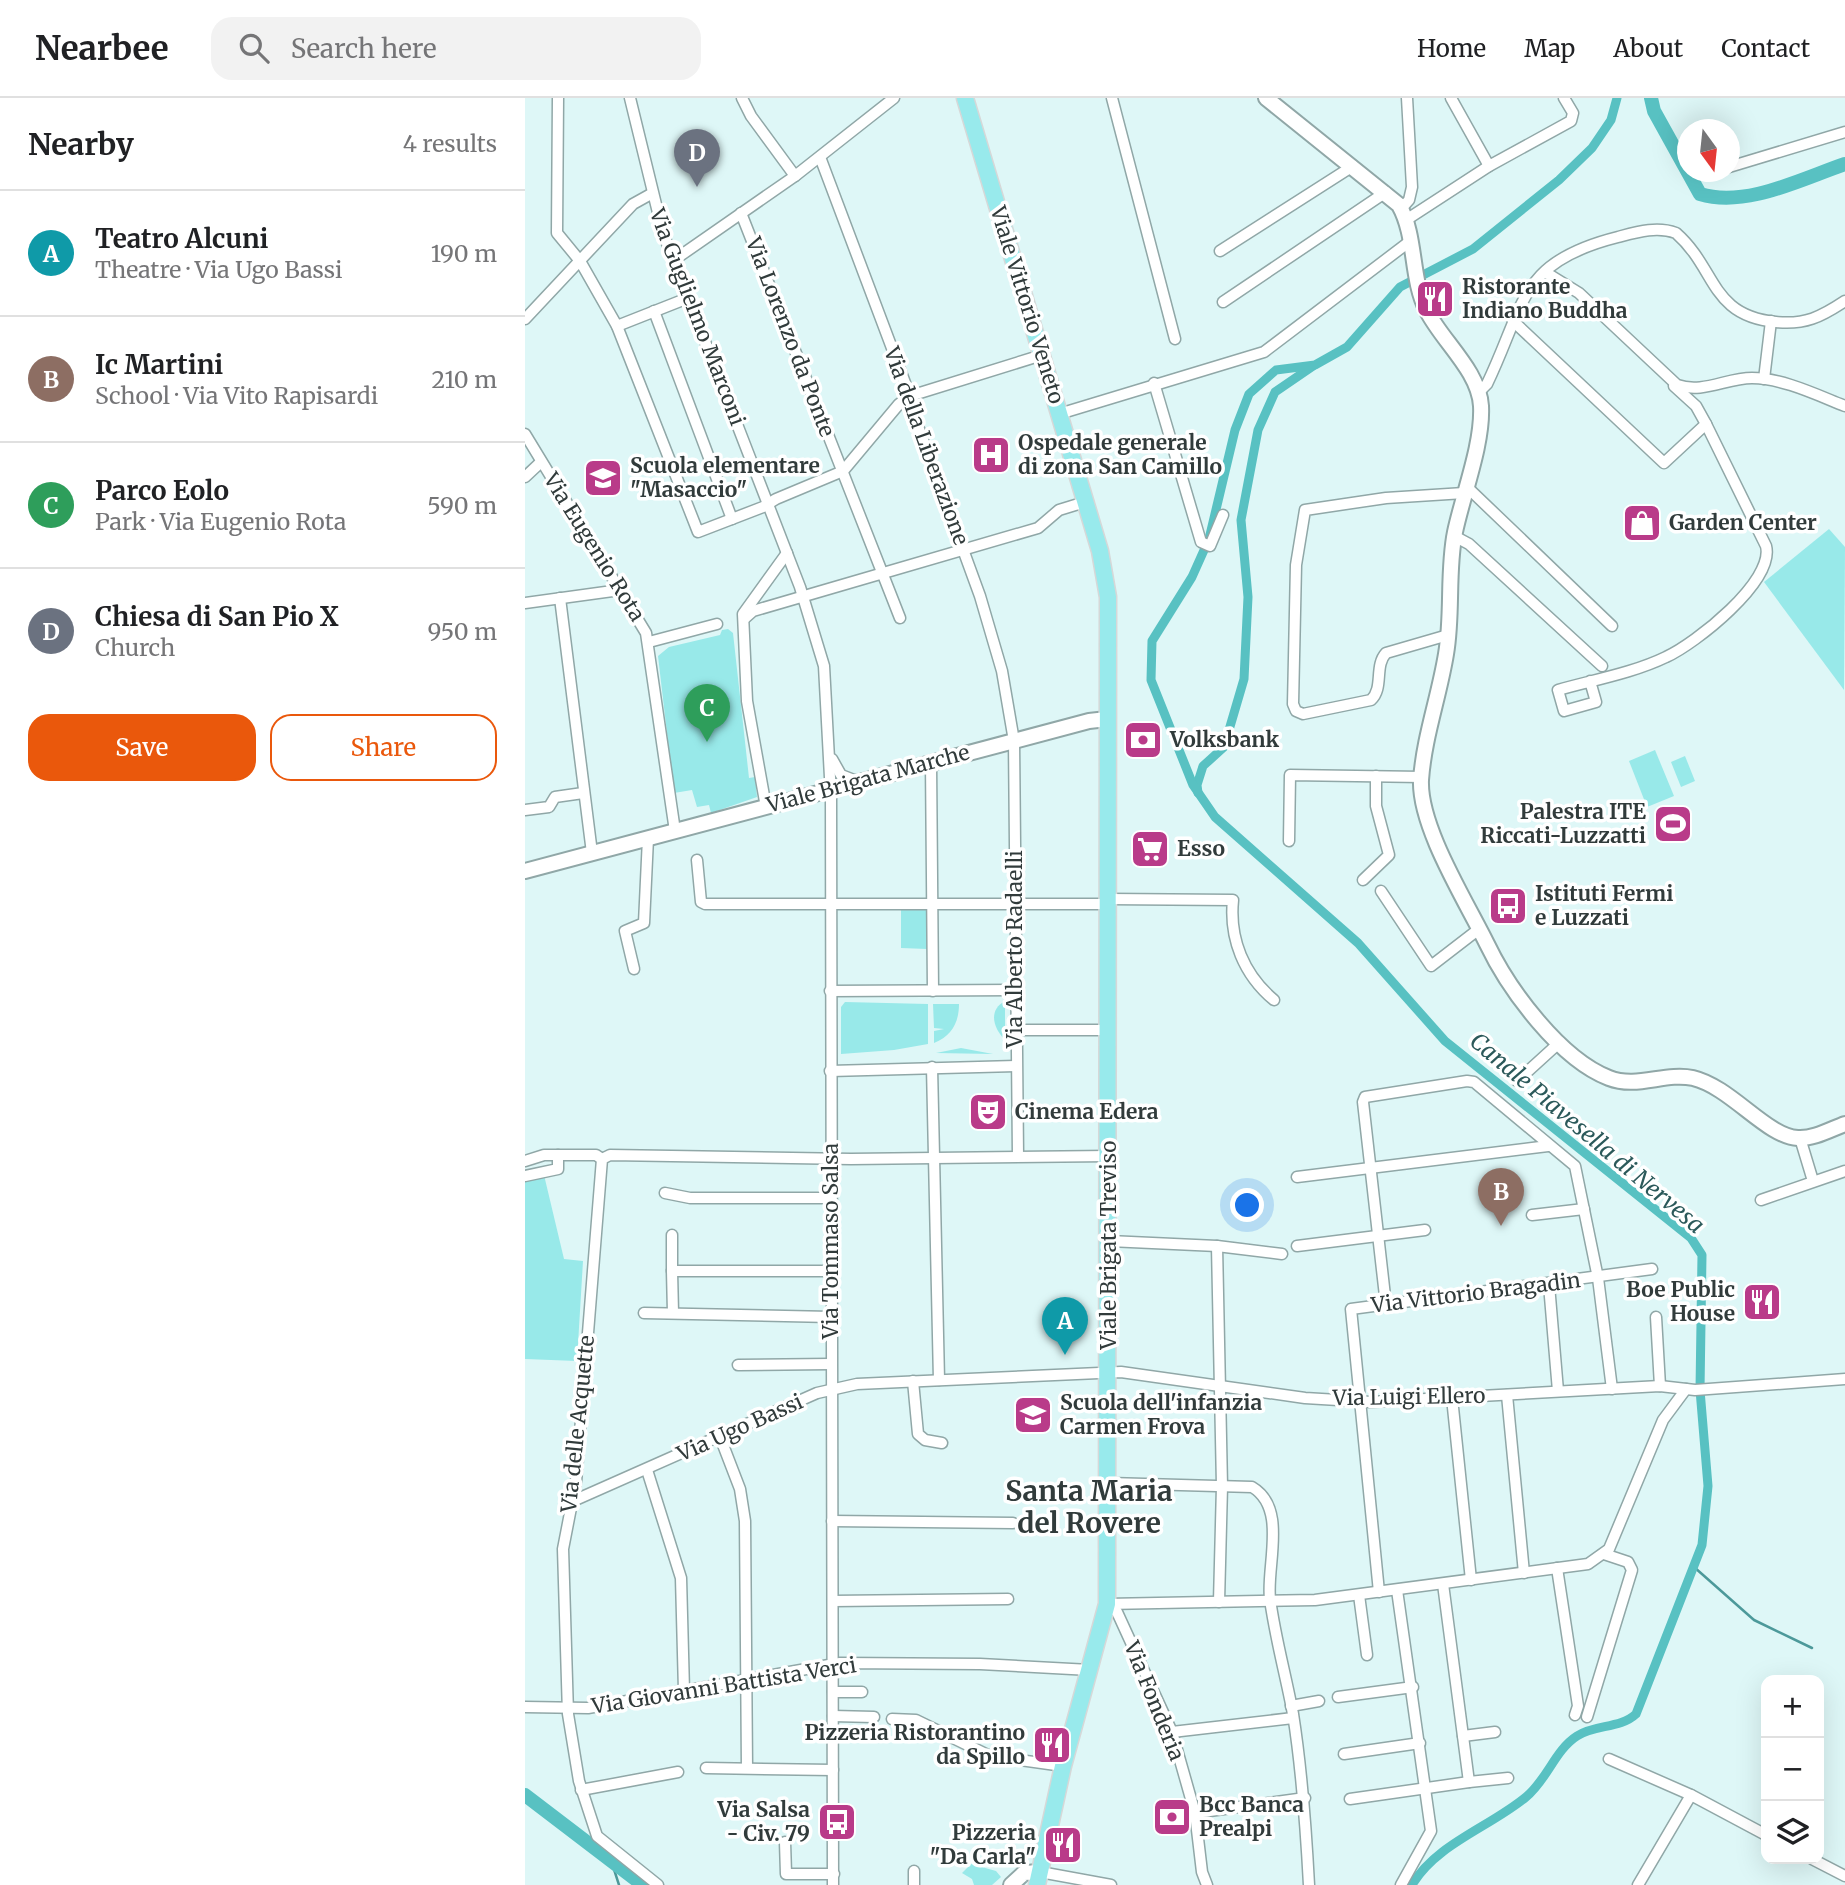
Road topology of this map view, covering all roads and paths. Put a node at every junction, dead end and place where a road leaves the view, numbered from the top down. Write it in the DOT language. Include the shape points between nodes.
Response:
graph roads {
  1 [pos="558,98"];
  2 [pos="630,98"];
  3 [pos="742,98"];
  4 [pos="894,98"];
  5 [pos="965,98"];
  6 [pos="1112,98"];
  7 [pos="1266,98"];
  8 [pos="1407,98"];
  9 [pos="1451,98"];
  10 [pos="1564,98"];
  11 [pos="1845,132"];
  12 [pos="820,157"];
  13 [pos="1740,164"];
  14 [pos="1353,166"];
  15 [pos="1489,166"];
  16 [pos="795,176"];
  17 [pos="1385,192"];
  18 [pos="651,194"];
  19 [pos="741,213"];
  20 [pos="1403,215"];
  21 [pos="1409,242"];
  22 [pos="1220,251"];
  23 [pos="674,260"];
  24 [pos="580,261"];
  25 [pos="1545,272"];
  26 [pos="688,298"];
  27 [pos="1845,301"];
  28 [pos="1223,302"];
  29 [pos="654,311"];
  30 [pos="525,319"];
  31 [pos="1513,321"];
  32 [pos="1771,321"];
  33 [pos="617,326"];
  34 [pos="1175,339"];
  35 [pos="1042,355"];
  36 [pos="1668,378"];
  37 [pos="1764,379"];
  38 [pos="1154,383"];
  39 [pos="1479,392"];
  40 [pos="910,396"];
  41 [pos="1845,407"];
  42 [pos="1059,414"];
  43 [pos="1706,424"];
  44 [pos="525,434"];
  45 [pos="541,462"];
  46 [pos="843,471"];
  47 [pos="525,478"];
  48 [pos="1465,490"];
  49 [pos="1085,502"];
  50 [pos="768,505"];
  51 [pos="1223,515"];
  52 [pos="732,519"];
  53 [pos="1454,536"];
  54 [pos="963,548"];
  55 [pos="787,553"];
  56 [pos="882,572"];
  57 [pos="620,590"];
  58 [pos="803,596"];
  59 [pos="560,598"];
  60 [pos="525,603"];
  61 [pos="750,608"];
  62 [pos="899,618"];
  63 [pos="717,624"];
  64 [pos="1612,626"];
  65 [pos="1448,635"];
  66 [pos="649,642"];
  67 [pos="1602,666"];
  68 [pos="1590,681"];
  69 [pos="1107,719"];
  70 [pos="1089,720"];
  71 [pos="1107,739"];
  72 [pos="1014,741"];
  73 [pos="830,757"];
  74 [pos="931,762"];
  75 [pos="1376,776"];
  76 [pos="1422,777"];
  77 [pos="859,782"];
  78 [pos="831,789"];
  79 [pos="583,793"];
  80 [pos="766,807"];
  81 [pos="525,810"];
  82 [pos="675,831"];
  83 [pos="647,838"];
  84 [pos="1289,841"];
  85 [pos="592,853"];
  86 [pos="697,860"];
  87 [pos="525,871"];
  88 [pos="1363,880"];
  89 [pos="1381,891"];
  90 [pos="1108,901"];
  91 [pos="829,904"];
  92 [pos="932,905"];
  93 [pos="1016,905"];
  94 [pos="1479,929"];
  95 [pos="634,969"];
  96 [pos="1016,990"];
  97 [pos="830,991"];
  98 [pos="933,991"];
  99 [pos="1274,1000"];
  100 [pos="1015,1030"];
  101 [pos="1109,1030"];
  102 [pos="1560,1042"];
  103 [pos="1016,1066"];
  104 [pos="932,1067"];
  105 [pos="830,1071"];
  106 [pos="1517,1081"];
  107 [pos="1845,1124"];
  108 [pos="1800,1138"];
  109 [pos="1548,1146"];
  110 [pos="558,1155"];
  111 [pos="1018,1156"];
  112 [pos="1109,1156"];
  113 [pos="831,1158"];
  114 [pos="933,1158"];
  115 [pos="602,1159"];
  116 [pos="525,1161"];
  117 [pos="1371,1168"];
  118 [pos="1845,1171"];
  119 [pos="525,1176"];
  120 [pos="1297,1177"];
  121 [pos="1813,1181"];
  122 [pos="665,1193"];
  123 [pos="831,1198"];
  124 [pos="1761,1200"];
  125 [pos="1584,1209"];
  126 [pos="1532,1215"];
  127 [pos="1425,1230"];
  128 [pos="672,1235"];
  129 [pos="1379,1236"];
  130 [pos="1109,1241"];
  131 [pos="1217,1246"];
  132 [pos="1297,1246"];
  133 [pos="1282,1254"];
  134 [pos="1652,1269"];
  135 [pos="831,1271"];
  136 [pos="672,1272"];
  137 [pos="1598,1278"];
  138 [pos="1549,1285"];
  139 [pos="1386,1305"];
  140 [pos="644,1312"];
  141 [pos="673,1313"];
  142 [pos="831,1317"];
  143 [pos="1656,1317"];
  144 [pos="831,1364"];
  145 [pos="738,1365"];
  146 [pos="1109,1372"];
  147 [pos="1845,1379"];
  148 [pos="939,1380"];
  149 [pos="913,1381"];
  150 [pos="1220,1386"];
  151 [pos="1660,1387"];
  152 [pos="831,1388"];
  153 [pos="1612,1388"];
  154 [pos="1690,1389"];
  155 [pos="1558,1391"];
  156 [pos="1507,1395"];
  157 [pos="1452,1398"];
  158 [pos="1359,1402"];
  159 [pos="720,1437"];
  160 [pos="942,1443"];
  161 [pos="647,1470"];
  162 [pos="1109,1483"];
  163 [pos="1222,1486"];
  164 [pos="573,1501"];
  165 [pos="832,1521"];
  166 [pos="1013,1523"];
  167 [pos="1604,1554"];
  168 [pos="1557,1568"];
  169 [pos="1524,1573"];
  170 [pos="1471,1580"];
  171 [pos="1443,1584"];
  172 [pos="1397,1590"];
  173 [pos="1379,1592"];
  174 [pos="1359,1595"];
  175 [pos="1008,1600"];
  176 [pos="833,1601"];
  177 [pos="1270,1601"];
  178 [pos="1219,1602"];
  179 [pos="1107,1604"];
  180 [pos="1367,1655"];
  181 [pos="833,1664"];
  182 [pos="1090,1670"];
  183 [pos="748,1680"];
  184 [pos="1413,1687"];
  185 [pos="684,1691"];
  186 [pos="833,1692"];
  187 [pos="862,1692"];
  188 [pos="1338,1697"];
  189 [pos="1319,1701"];
  190 [pos="1291,1706"];
  191 [pos="525,1707"];
  192 [pos="568,1709"];
  193 [pos="1575,1715"];
  194 [pos="833,1716"];
  195 [pos="874,1717"];
  196 [pos="1587,1717"];
  197 [pos="1293,1718"];
  198 [pos="892,1719"];
  199 [pos="1172,1732"];
  200 [pos="1495,1732"];
  201 [pos="1464,1735"];
  202 [pos="1420,1743"];
  203 [pos="1343,1754"];
  204 [pos="1609,1759"];
  205 [pos="1063,1766"];
  206 [pos="706,1768"];
  207 [pos="747,1768"];
  208 [pos="833,1770"];
  209 [pos="678,1772"];
  210 [pos="1508,1778"];
  211 [pos="1469,1782"];
  212 [pos="1426,1789"];
  213 [pos="582,1790"];
  214 [pos="1691,1795"];
  215 [pos="1304,1798"];
  216 [pos="1350,1799"];
  217 [pos="1195,1813"];
  218 [pos="1761,1832"];
  219 [pos="785,1842"];
  220 [pos="1821,1864"];
  221 [pos="914,1871"];
  222 [pos="1845,1877"];
  223 [pos="1039,1879"];
  224 [pos="834,1880"];
  225 [pos="658,1885"];
  226 [pos="914,1885"];
  227 [pos="1011,1885"];
  228 [pos="1029,1885"];
  229 [pos="1111,1885"];
  230 [pos="1207,1885"];
  231 [pos="1309,1885"];
  232 [pos="1401,1885"];
  233 [pos="1639,1885"];
  1 -- 24 [label="street" via="556,229"];
  2 -- 18 [label="street, Via Guglielmo Marconi"];
  3 -- 16 [label="street"];
  4 -- 12 [label="street"];
  5 -- 35 [label="main road, Viale Vittorio Veneto"];
  6 -- 34 [label="street"];
  7 -- 14 [label="street"];
  8 -- 20 [label="street" via="1412,187"];
  9 -- 15 [label="street"];
  10 -- 15 [label="street" via="1573,113 1571,121"];
  11 -- 13 [label="street"];
  12 -- 16 [label="street"];
  12 -- 40 [label="street, Via della Liberazione"];
  14 -- 17 [label="street"];
  14 -- 22 [label="street"];
  15 -- 20 [label="street"];
  16 -- 19 [label="street"];
  17 -- 20 [label="street"];
  17 -- 28 [label="street"];
  18 -- 23 [label="street, Via Guglielmo Marconi"];
  18 -- 24 [label="street" via="633,204"];
  19 -- 23 [label="street"];
  19 -- 46 [label="street, Via Lorenzo da Ponte"];
  20 -- 21 [label="street"];
  21 -- 38 [label="street" via="1264,352"];
  21 -- 39 [label="street" via="1428,313"];
  23 -- 26 [label="street, Via Guglielmo Marconi"];
  24 -- 30 [label="street"];
  24 -- 33 [label="street"];
  25 -- 31 [label="street" via="1525,293"];
  25 -- 32 [label="street" via="1590,244 1645,231 1672,232 1683,240 1732,307 1749,318"];
  25 -- 36 [label="street" via="1579,292"];
  26 -- 29 [label="street"];
  26 -- 50 [label="street, Via Guglielmo Marconi"];
  27 -- 32 [label="street" via="1813,321"];
  29 -- 33 [label="street"];
  29 -- 52 [label="street"];
  31 -- 39 [label="street"];
  31 -- 43 [label="street" via="1664,463"];
  32 -- 37 [label="street"];
  33 -- 52 [label="street" via="698,532"];
  35 -- 40 [label="street"];
  35 -- 42 [label="main road, Viale Vittorio Veneto"];
  36 -- 37 [label="street" via="1692,388"];
  36 -- 43 [label="street" via="1696,406"];
  37 -- 41 [label="street"];
  38 -- 42 [label="street"];
  38 -- 51 [label="street" via="1205,544"];
  39 -- 48 [label="street" via="1481,421"];
  40 -- 46 [label="street"];
  40 -- 54 [label="street, Via della Liberazione"];
  42 -- 49 [label="main road, Viale Vittorio Veneto"];
  43 -- 68 [label="street" via="1766,546 1767,560 1739,602 1678,650"];
  44 -- 45 [label="street, Via Eugenio Rota"];
  45 -- 47 [label="street"];
  45 -- 57 [label="street, Via Eugenio Rota"];
  46 -- 50 [label="street"];
  46 -- 56 [label="street, Via Lorenzo da Ponte"];
  48 -- 53 [label="street"];
  48 -- 64 [label="street"];
  48 -- 65 [label="street" via="1305,510 1296,565 1296,711 1303,714 1371,700 1376,695 1380,659 1386,653"];
  49 -- 54 [label="street" via="1059,510 1038,528"];
  49 -- 69 [label="main road, Viale Vittorio Veneto" via="1107,584"];
  50 -- 52 [label="street"];
  50 -- 55 [label="street, Via Guglielmo Marconi"];
  53 -- 65 [label="street"];
  53 -- 67 [label="street" via="1469,544"];
  54 -- 56 [label="street"];
  54 -- 72 [label="street, Via della Liberazione" via="1002,671"];
  55 -- 58 [label="street, Via Guglielmo Marconi"];
  55 -- 61 [label="street"];
  56 -- 58 [label="street"];
  56 -- 62 [label="street, Via Lorenzo da Ponte"];
  57 -- 59 [label="street"];
  57 -- 66 [label="street, Via Eugenio Rota"];
  58 -- 61 [label="street"];
  58 -- 73 [label="street, Via Guglielmo Marconi" via="824,666"];
  59 -- 60 [label="street"];
  59 -- 79 [label="street"];
  61 -- 80 [label="street" via="744,611 747,701"];
  63 -- 66 [label="street"];
  65 -- 76 [label="street"];
  66 -- 82 [label="street, Via Eugenio Rota"];
  69 -- 70 [label="street, Viale Brigata Marche"];
  69 -- 71 [label="main road, Viale Brigata Treviso"];
  70 -- 71 [label="street"];
  70 -- 72 [label="street, Viale Brigata Marche"];
  71 -- 90 [label="main road, Viale Brigata Treviso"];
  72 -- 74 [label="street, Viale Brigata Marche"];
  72 -- 93 [label="street, Via Alberto Radaelli"];
  73 -- 77 [label="street" via="841,775"];
  73 -- 78 [label="street, Via Tommaso Salsa"];
  74 -- 77 [label="street, Viale Brigata Marche"];
  74 -- 92 [label="street"];
  75 -- 76 [label="street"];
  75 -- 84 [label="street" via="1290,775"];
  75 -- 88 [label="street" via="1376,806 1389,855"];
  76 -- 94 [label="street" via="1431,830"];
  77 -- 78 [label="street, Viale Brigata Marche"];
  78 -- 80 [label="street, Viale Brigata Marche"];
  78 -- 91 [label="street, Via Tommaso Salsa"];
  79 -- 81 [label="street" via="555,797 549,807"];
  79 -- 85 [label="street"];
  80 -- 82 [label="street, Viale Brigata Marche"];
  82 -- 83 [label="street, Viale Brigata Marche"];
  83 -- 85 [label="street, Viale Brigata Marche"];
  83 -- 95 [label="street" via="644,923 625,930"];
  85 -- 87 [label="street, Viale Brigata Marche"];
  86 -- 91 [label="street" via="702,904"];
  89 -- 94 [label="street" via="1431,966"];
  90 -- 93 [label="street"];
  90 -- 99 [label="street" via="1233,900 1231,921 1245,967"];
  90 -- 101 [label="main road, Viale Brigata Treviso"];
  91 -- 92 [label="street"];
  91 -- 97 [label="street, Via Tommaso Salsa"];
  92 -- 93 [label="street"];
  92 -- 98 [label="street"];
  93 -- 96 [label="street, Via Alberto Radaelli"];
  94 -- 102 [label="street" via="1514,991"];
  96 -- 98 [label="street"];
  96 -- 100 [label="street, Via Alberto Radaelli"];
  97 -- 98 [label="street"];
  97 -- 105 [label="street, Via Tommaso Salsa"];
  100 -- 101 [label="street"];
  100 -- 103 [label="street, Via Alberto Radaelli"];
  101 -- 112 [label="main road, Viale Brigata Treviso"];
  102 -- 106 [label="street"];
  102 -- 108 [label="street" via="1596,1072 1620,1082 1684,1076 1708,1083 1783,1135"];
  103 -- 104 [label="street"];
  103 -- 111 [label="street, Via Alberto Radaelli"];
  104 -- 105 [label="street"];
  104 -- 114 [label="street"];
  105 -- 113 [label="street, Via Tommaso Salsa"];
  107 -- 108 [label="street"];
  108 -- 121 [label="street"];
  109 -- 117 [label="street"];
  109 -- 117 [label="street" via="1474,1082 1467,1081 1365,1097"];
  109 -- 125 [label="street" via="1575,1166"];
  110 -- 115 [label="street"];
  110 -- 116 [label="street"];
  110 -- 119 [label="street" via="558,1170"];
  111 -- 112 [label="street"];
  111 -- 114 [label="street"];
  112 -- 130 [label="main road, Viale Brigata Treviso"];
  113 -- 114 [label="street"];
  113 -- 115 [label="street" via="611,1155"];
  113 -- 123 [label="street, Via Tommaso Salsa"];
  114 -- 148 [label="street"];
  115 -- 164 [label="street, Via delle Acquette"];
  117 -- 120 [label="street"];
  117 -- 129 [label="street"];
  118 -- 121 [label="street"];
  121 -- 124 [label="street"];
  122 -- 123 [label="street" via="690,1198"];
  123 -- 135 [label="street, Via Tommaso Salsa"];
  125 -- 126 [label="street"];
  125 -- 137 [label="street"];
  127 -- 129 [label="street"];
  128 -- 136 [label="street"];
  129 -- 132 [label="street"];
  129 -- 139 [label="street"];
  130 -- 131 [label="street"];
  130 -- 146 [label="main road, Viale Brigata Treviso"];
  131 -- 133 [label="street"];
  131 -- 150 [label="street"];
  134 -- 137 [label="street, Via Vittorio Bragadin"];
  135 -- 136 [label="street"];
  135 -- 142 [label="street, Via Tommaso Salsa"];
  136 -- 141 [label="street"];
  137 -- 138 [label="street, Via Vittorio Bragadin"];
  137 -- 153 [label="street"];
  138 -- 139 [label="street, Via Vittorio Bragadin"];
  138 -- 155 [label="street"];
  139 -- 158 [label="street, Via Vittorio Bragadin" via="1351,1309"];
  140 -- 141 [label="street"];
  141 -- 142 [label="street"];
  142 -- 144 [label="street, Via Tommaso Salsa"];
  143 -- 151 [label="street"];
  144 -- 145 [label="street"];
  144 -- 152 [label="street, Via Tommaso Salsa"];
  146 -- 148 [label="street, Via Ugo Bassi"];
  146 -- 150 [label="street, Via Luigi Ellero"];
  146 -- 162 [label="main road, Viale Brigata Treviso"];
  147 -- 154 [label="street, Via Luigi Ellero"];
  148 -- 149 [label="street, Via Ugo Bassi"];
  149 -- 152 [label="street, Via Ugo Bassi"];
  149 -- 160 [label="street" via="918,1434"];
  150 -- 158 [label="street, Via Luigi Ellero"];
  150 -- 163 [label="street"];
  151 -- 153 [label="street, Via Luigi Ellero"];
  151 -- 154 [label="street, Via Luigi Ellero"];
  152 -- 159 [label="street, Via Ugo Bassi"];
  152 -- 165 [label="street, Via Tommaso Salsa"];
  153 -- 155 [label="street, Via Luigi Ellero"];
  154 -- 167 [label="street" via="1664,1420"];
  155 -- 156 [label="street, Via Luigi Ellero"];
  156 -- 157 [label="street, Via Luigi Ellero"];
  156 -- 169 [label="street"];
  157 -- 158 [label="street, Via Luigi Ellero"];
  157 -- 170 [label="street"];
  158 -- 173 [label="street"];
  159 -- 161 [label="street, Via Ugo Bassi"];
  159 -- 183 [label="street" via="744,1506"];
  161 -- 164 [label="street, Via Ugo Bassi"];
  161 -- 185 [label="street" via="681,1578"];
  162 -- 163 [label="street"];
  162 -- 179 [label="main road, Viale Brigata Treviso"];
  163 -- 177 [label="street" via="1252,1488 1268,1506 1272,1522"];
  163 -- 178 [label="street"];
  164 -- 192 [label="street, Via delle Acquette" via="563,1549"];
  165 -- 166 [label="street"];
  165 -- 176 [label="street, Via Tommaso Salsa"];
  167 -- 168 [label="street" via="1588,1564"];
  167 -- 196 [label="street" via="1627,1562 1632,1570"];
  168 -- 169 [label="street"];
  168 -- 193 [label="street" via="1578,1706"];
  169 -- 170 [label="street"];
  170 -- 171 [label="street"];
  171 -- 172 [label="street"];
  171 -- 201 [label="street"];
  172 -- 173 [label="street"];
  172 -- 184 [label="street"];
  173 -- 174 [label="street"];
  174 -- 177 [label="street"];
  174 -- 180 [label="street"];
  175 -- 176 [label="street"];
  176 -- 181 [label="street, Via Tommaso Salsa"];
  177 -- 178 [label="street"];
  177 -- 190 [label="street"];
  178 -- 179 [label="street"];
  179 -- 182 [label="main road, Viale Brigata Treviso"];
  179 -- 199 [label="street, Via Fonderia" via="1117,1612"];
  181 -- 182 [label="street, Via Giovanni Battista Verci"];
  181 -- 183 [label="street, Via Giovanni Battista Verci"];
  181 -- 186 [label="street, Via Tommaso Salsa"];
  182 -- 205 [label="main road, Viale Brigata Treviso"];
  183 -- 185 [label="street, Via Giovanni Battista Verci"];
  183 -- 207 [label="street"];
  184 -- 188 [label="street"];
  184 -- 202 [label="street"];
  185 -- 192 [label="street, Via Giovanni Battista Verci"];
  186 -- 187 [label="street"];
  186 -- 194 [label="street, Via Tommaso Salsa"];
  189 -- 190 [label="street"];
  190 -- 197 [label="street"];
  191 -- 192 [label="street, Via Giovanni Battista Verci"];
  192 -- 213 [label="street, Via delle Acquette"];
  194 -- 195 [label="street"];
  194 -- 208 [label="street, Via Tommaso Salsa"];
  197 -- 199 [label="street"];
  197 -- 215 [label="street"];
  198 -- 205 [label="street" via="916,1720 990,1756"];
  199 -- 217 [label="street, Via Fonderia"];
  200 -- 201 [label="street"];
  201 -- 211 [label="street"];
  202 -- 203 [label="street"];
  202 -- 212 [label="street"];
  204 -- 214 [label="street"];
  205 -- 223 [label="main road, Viale Brigata Treviso"];
  206 -- 207 [label="street"];
  207 -- 208 [label="street"];
  208 -- 224 [label="street, Via Tommaso Salsa"];
  209 -- 213 [label="street"];
  210 -- 211 [label="street"];
  211 -- 212 [label="street"];
  212 -- 216 [label="street"];
  212 -- 232 [label="street" via="1431,1830"];
  213 -- 225 [label="street, Via delle Acquette" via="597,1836"];
  214 -- 218 [label="street"];
  214 -- 233 [label="street"];
  215 -- 217 [label="street"];
  215 -- 231 [label="street"];
  217 -- 230 [label="street, Via Fonderia"];
  219 -- 224 [label="street, Via Tommaso Salsa" via="786,1874"];
  220 -- 222 [label="street"];
  221 -- 226 [label="street"];
  223 -- 227 [label="street" via="1024,1873"];
  223 -- 229 [label="street"];
  227 -- 228 [label="street"];
}
